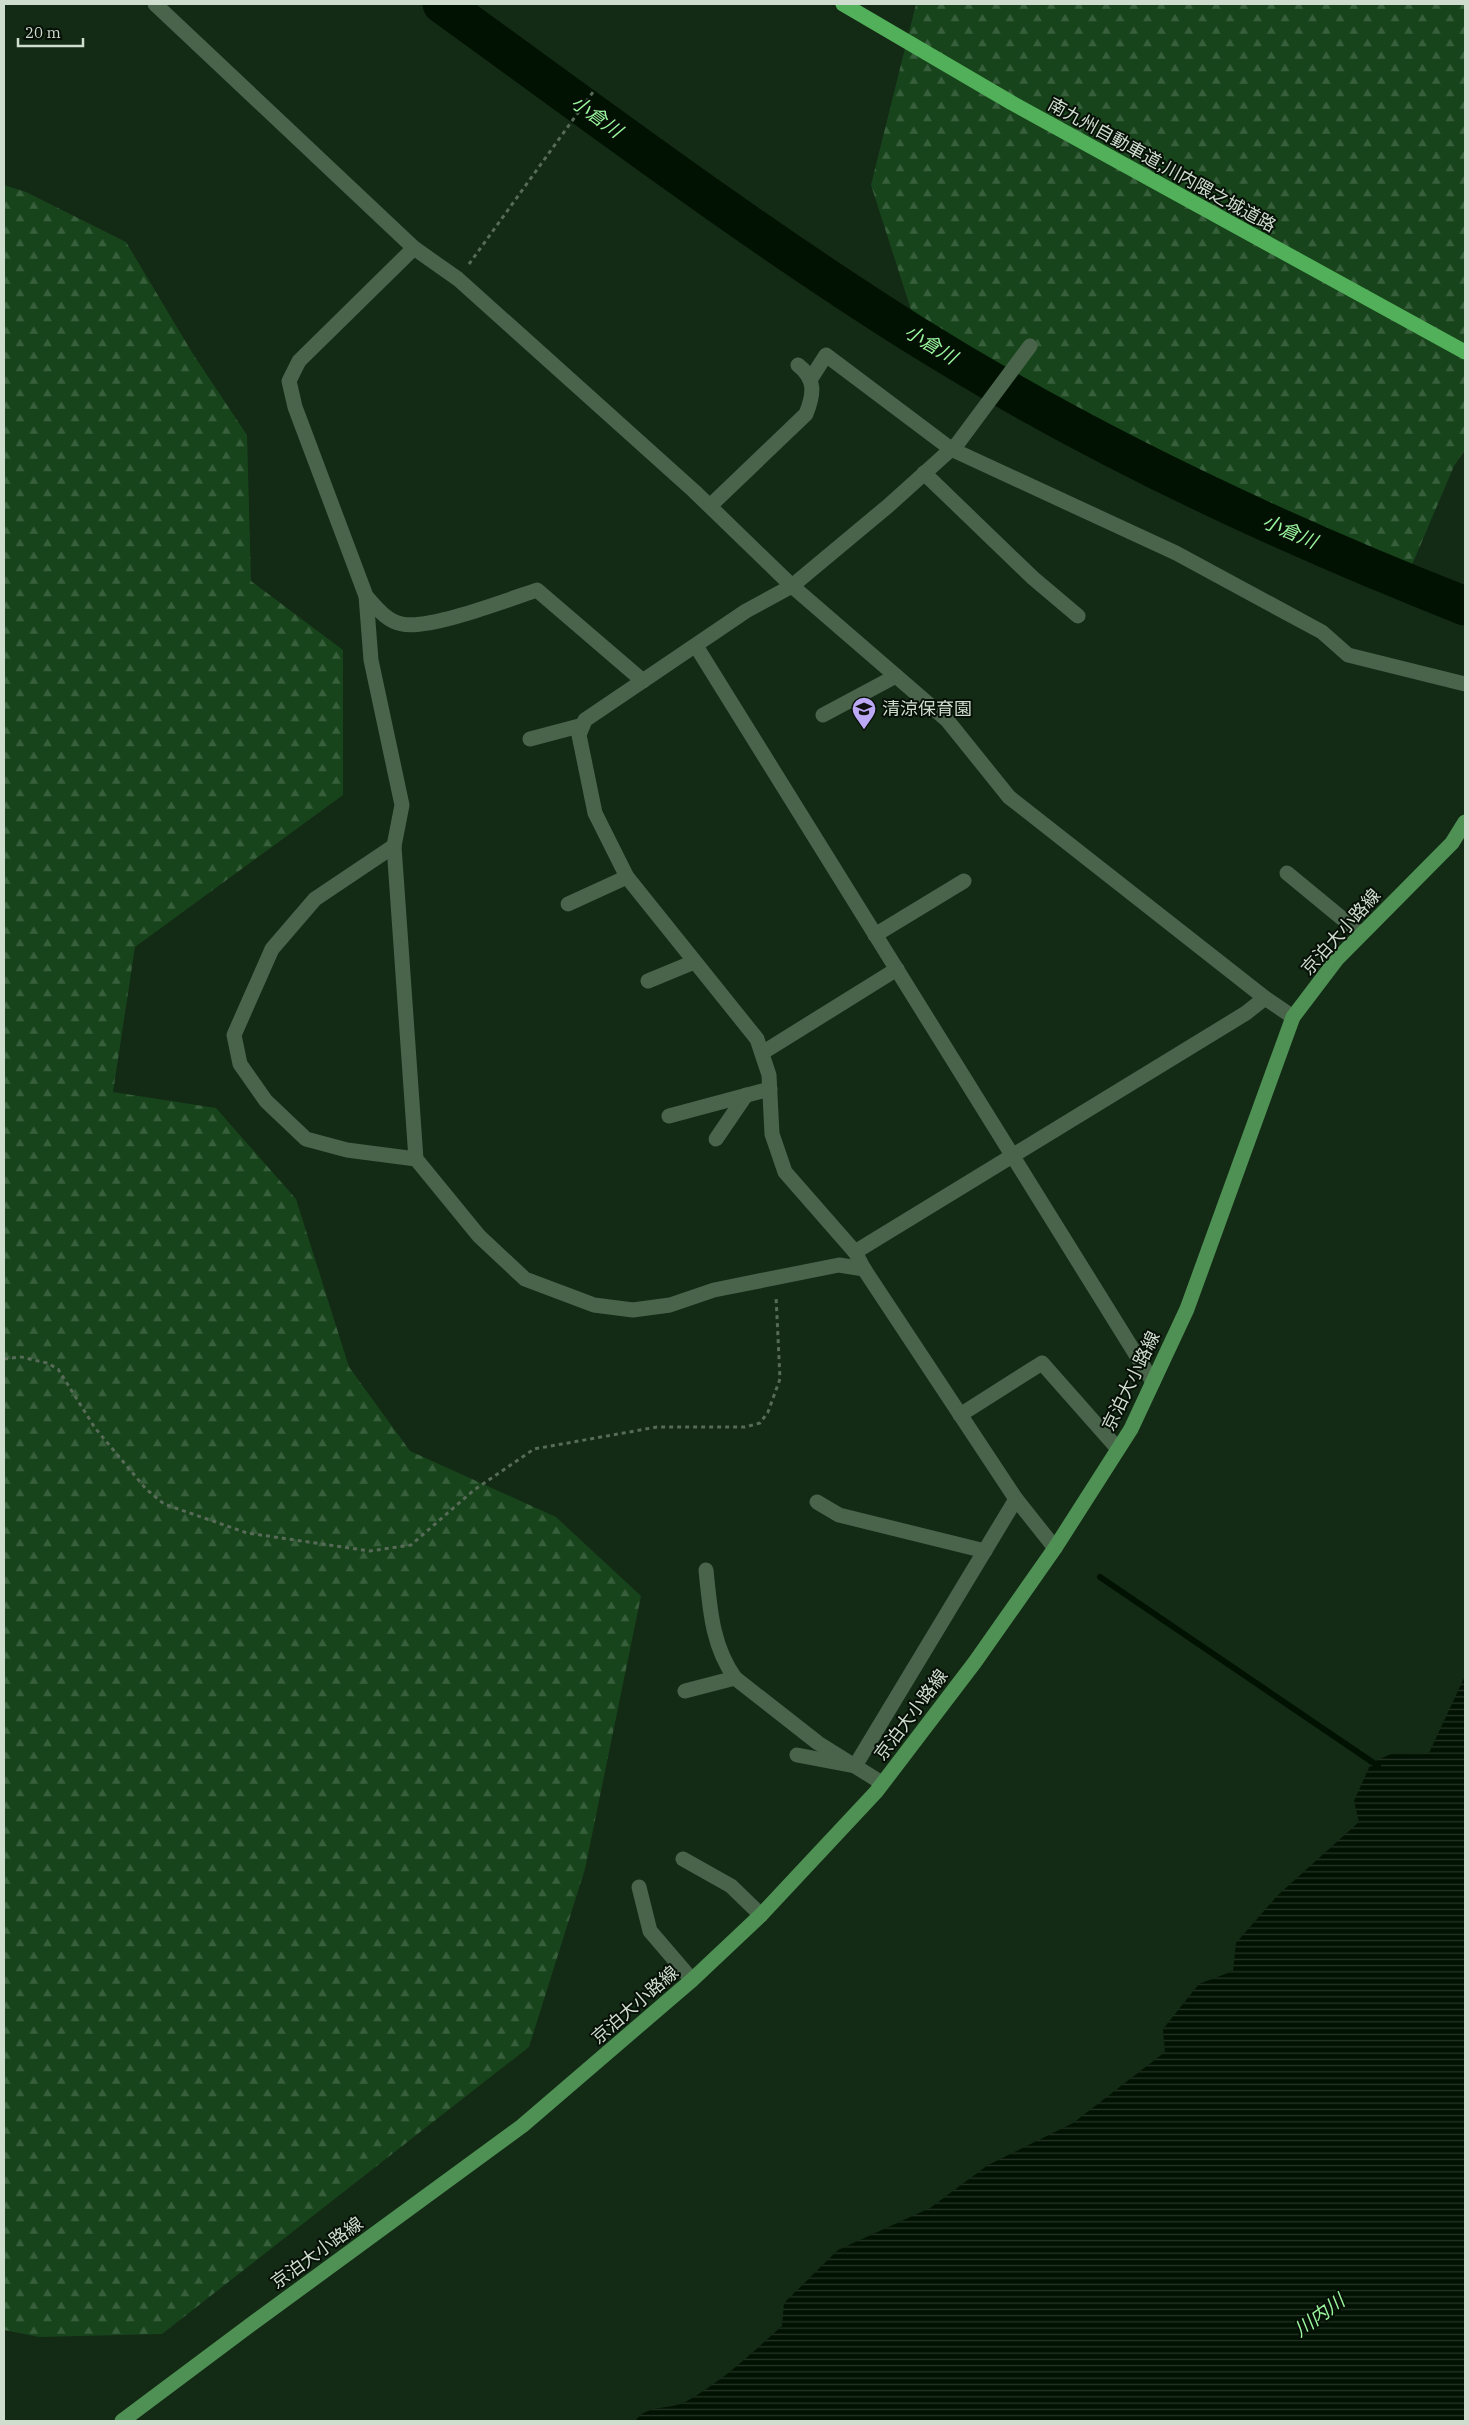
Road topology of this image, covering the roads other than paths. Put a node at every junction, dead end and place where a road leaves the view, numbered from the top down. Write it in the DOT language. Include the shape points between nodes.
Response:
graph roads {
  1 [pos="155,4"];
  2 [pos="843,4"];
  3 [pos="414,248"];
  4 [pos="1030,346"];
  5 [pos="1465,352"];
  6 [pos="798,365"];
  7 [pos="810,380"];
  8 [pos="955,446"];
  9 [pos="924,474"];
  10 [pos="710,506"];
  11 [pos="792,586"];
  12 [pos="366,596"];
  13 [pos="1078,616"];
  14 [pos="696,646"];
  15 [pos="896,676"];
  16 [pos="643,681"];
  17 [pos="1465,684"];
  18 [pos="823,715"];
  19 [pos="583,725"];
  20 [pos="530,739"];
  21 [pos="1465,822"];
  22 [pos="394,846"];
  23 [pos="1287,873"];
  24 [pos="627,877"];
  25 [pos="964,881"];
  26 [pos="568,904"];
  27 [pos="1361,934"];
  28 [pos="875,935"];
  29 [pos="694,962"];
  30 [pos="897,969"];
  31 [pos="648,981"];
  32 [pos="1265,998"];
  33 [pos="1293,1017"];
  34 [pos="762,1053"];
  35 [pos="770,1089"];
  36 [pos="746,1095"];
  37 [pos="669,1116"];
  38 [pos="716,1139"];
  39 [pos="1013,1155"];
  40 [pos="416,1159"];
  41 [pos="855,1252"];
  42 [pos="864,1269"];
  43 [pos="1153,1382"];
  44 [pos="960,1415"];
  45 [pos="1118,1450"];
  46 [pos="1016,1499"];
  47 [pos="817,1502"];
  48 [pos="1055,1548"];
  49 [pos="985,1551"];
  50 [pos="706,1570"];
  51 [pos="735,1678"];
  52 [pos="685,1691"];
  53 [pos="797,1755"];
  54 [pos="855,1766"];
  55 [pos="882,1783"];
  56 [pos="683,1859"];
  57 [pos="639,1887"];
  58 [pos="761,1915"];
  59 [pos="692,1980"];
  60 [pos="122,2421"];
  1 -- 3 [label="street"];
  2 -- 5 [label="highway, 南九州自動車道;川内隈之城道路" via="1020,108"];
  3 -- 10 [label="street" via="458,278"];
  3 -- 12 [label="street" via="299,361 289,381 295,407"];
  4 -- 8 [label="street"];
  6 -- 7 [label="street" via="808,372"];
  7 -- 8 [label="street" via="826,355"];
  7 -- 10 [label="street" via="812,399 806,414"];
  8 -- 9 [label="street"];
  8 -- 17 [label="street" via="1176,554 1322,632 1348,655"];
  9 -- 11 [label="street"];
  9 -- 13 [label="street"];
  10 -- 11 [label="street"];
  11 -- 14 [label="street" via="746,611"];
  11 -- 15 [label="street"];
  12 -- 16 [label="street" via="386,618 401,624 423,625 537,590"];
  12 -- 22 [label="street" via="371,660 402,805"];
  14 -- 16 [label="street"];
  14 -- 28 [label="street"];
  15 -- 18 [label="street"];
  15 -- 32 [label="street" via="948,720 1009,798"];
  16 -- 19 [label="street" via="585,720"];
  19 -- 20 [label="street"];
  19 -- 24 [label="street" via="579,735 595,814"];
  21 -- 27 [label="main road, 京泊大小路線" via="1452,843"];
  22 -- 40 [label="street"];
  22 -- 40 [label="street" via="314,899 272,949 234,1035 240,1064 266,1101 306,1138 347,1150"];
  23 -- 27 [label="street"];
  24 -- 26 [label="street"];
  24 -- 29 [label="street"];
  25 -- 28 [label="street"];
  27 -- 33 [label="main road, 京泊大小路線" via="1337,959"];
  28 -- 30 [label="street"];
  29 -- 31 [label="street"];
  29 -- 34 [label="street" via="758,1039"];
  30 -- 34 [label="street"];
  30 -- 39 [label="street"];
  32 -- 33 [label="street"];
  32 -- 39 [label="street" via="1246,1013"];
  33 -- 43 [label="main road, 京泊大小路線" via="1187,1309"];
  34 -- 35 [label="street"];
  35 -- 36 [label="street"];
  35 -- 41 [label="street" via="772,1134 785,1172"];
  36 -- 37 [label="street"];
  36 -- 38 [label="street"];
  39 -- 41 [label="street"];
  39 -- 43 [label="street"];
  40 -- 42 [label="street" via="479,1236 525,1279 594,1305 633,1310 670,1305 714,1290 839,1265"];
  41 -- 42 [label="street"];
  42 -- 44 [label="street"];
  43 -- 45 [label="main road, 京泊大小路線" via="1132,1429"];
  44 -- 45 [label="street" via="1042,1363"];
  44 -- 46 [label="street"];
  45 -- 48 [label="main road, 京泊大小路線"];
  46 -- 48 [label="street"];
  46 -- 49 [label="street"];
  47 -- 49 [label="street" via="839,1515"];
  48 -- 55 [label="main road, 京泊大小路線" via="975,1662"];
  49 -- 54 [label="street"];
  50 -- 51 [label="street" via="712,1628 724,1663"];
  51 -- 52 [label="street"];
  51 -- 54 [label="street" via="818,1743"];
  53 -- 54 [label="street"];
  54 -- 55 [label="street"];
  55 -- 58 [label="main road, 京泊大小路線"];
  56 -- 58 [label="street" via="731,1886"];
  57 -- 59 [label="street" via="650,1931"];
  58 -- 59 [label="main road, 京泊大小路線"];
  59 -- 60 [label="main road, 京泊大小路線" via="522,2126"];
}
